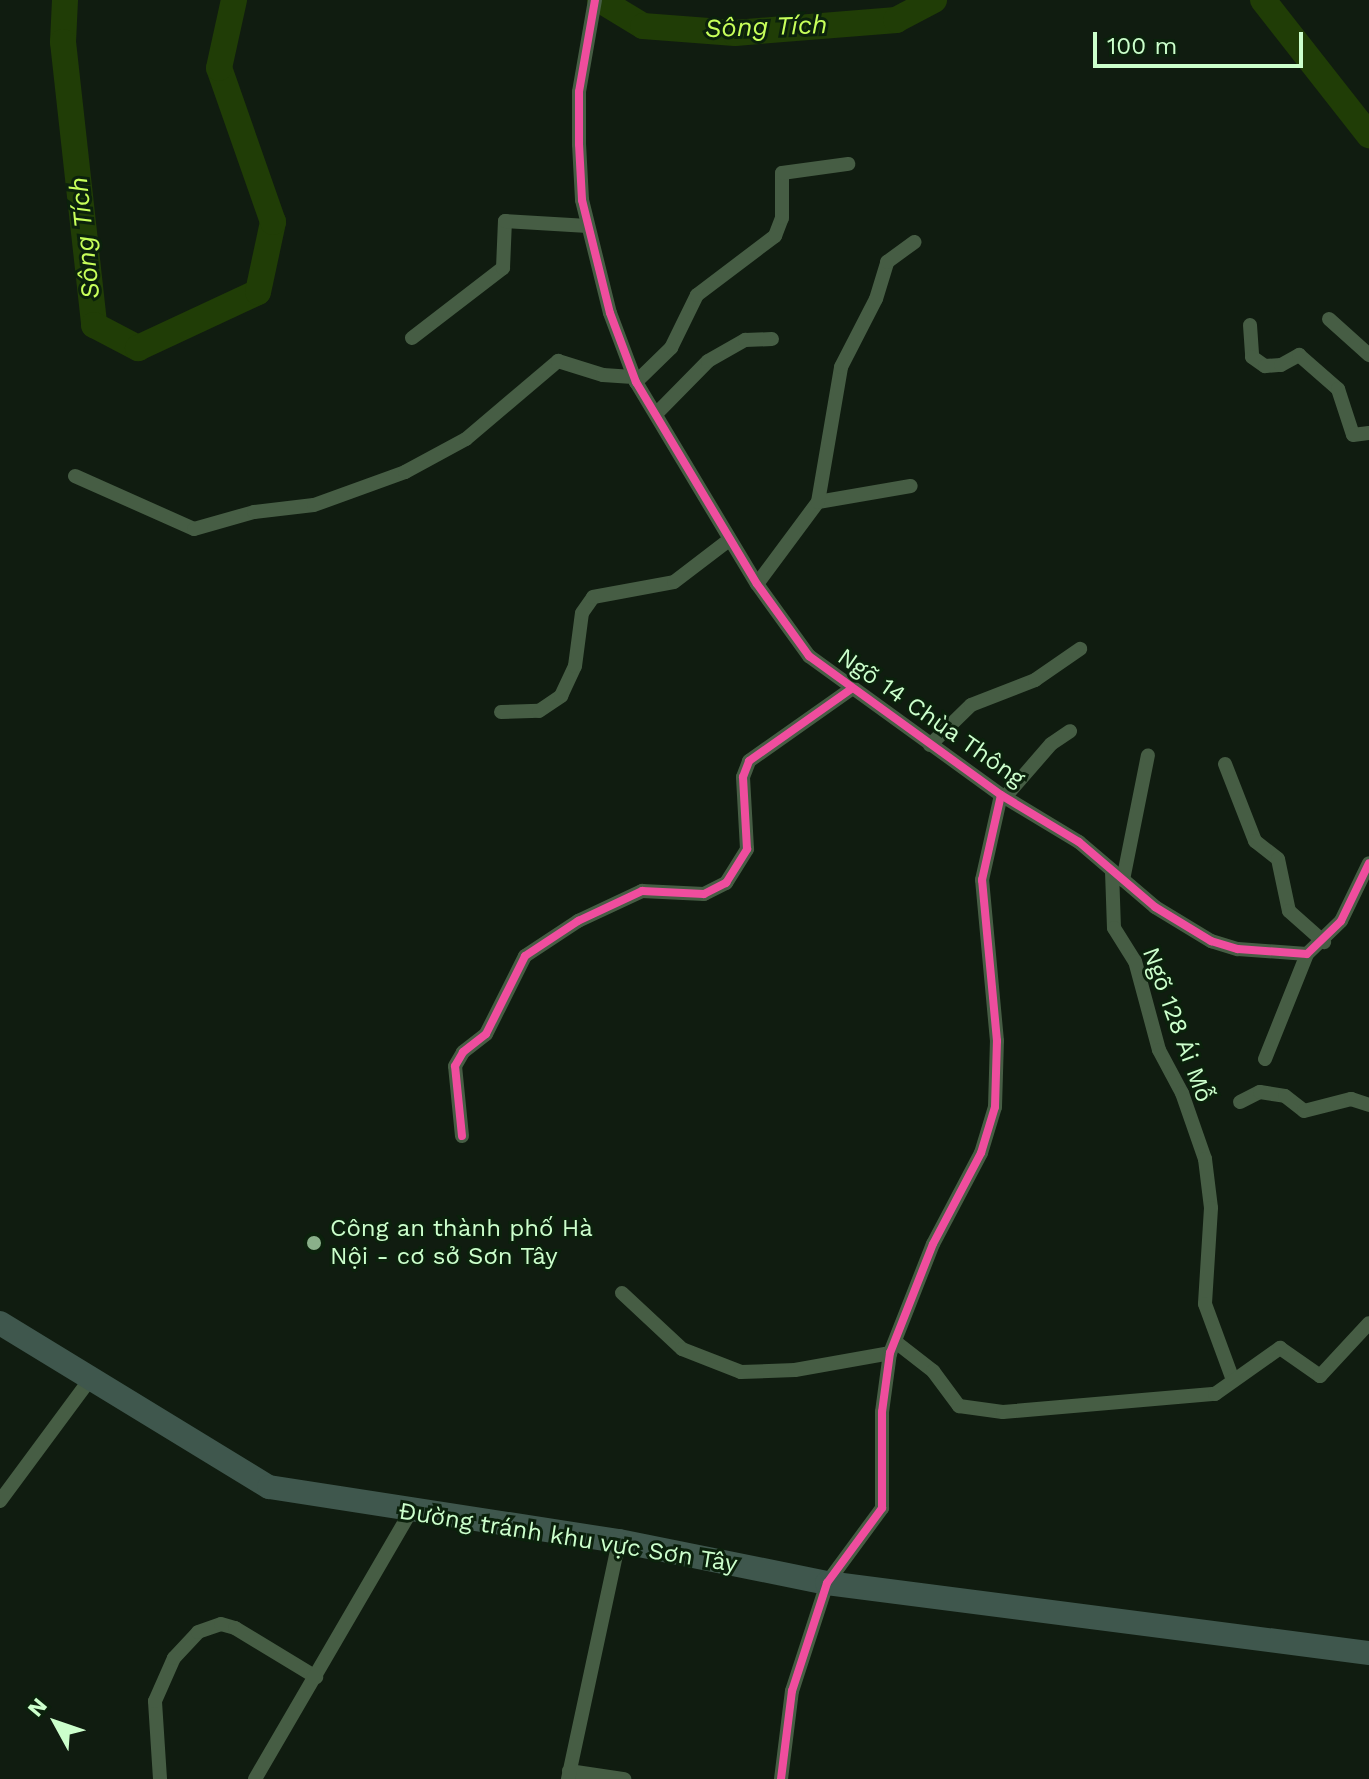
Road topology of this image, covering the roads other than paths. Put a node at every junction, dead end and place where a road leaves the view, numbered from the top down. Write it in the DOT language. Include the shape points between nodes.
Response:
graph roads {
  1 [pos="595,0"];
  2 [pos="848,164"];
  3 [pos="588,226"];
  4 [pos="915,242"];
  5 [pos="1329,319"];
  6 [pos="1250,325"];
  7 [pos="412,338"];
  8 [pos="772,339"];
  9 [pos="1369,355"];
  10 [pos="634,380"];
  11 [pos="656,414"];
  12 [pos="1369,433"];
  13 [pos="75,476"];
  14 [pos="911,486"];
  15 [pos="818,502"];
  16 [pos="729,540"];
  17 [pos="757,584"];
  18 [pos="1080,649"];
  19 [pos="851,689"];
  20 [pos="501,712"];
  21 [pos="1070,731"];
  22 [pos="930,745"];
  23 [pos="1148,755"];
  24 [pos="1225,764"];
  25 [pos="1003,796"];
  26 [pos="1369,863"];
  27 [pos="1118,875"];
  28 [pos="1324,942"];
  29 [pos="1307,954"];
  30 [pos="1265,1059"];
  31 [pos="1240,1102"];
  32 [pos="1369,1105"];
  33 [pos="462,1136"];
  34 [pos="622,1293"];
  35 [pos="0,1323"];
  36 [pos="1369,1323"];
  37 [pos="894,1348"];
  38 [pos="91,1378"];
  39 [pos="1233,1380"];
  40 [pos="0,1501"];
  41 [pos="410,1513"];
  42 [pos="619,1541"];
  43 [pos="827,1583"];
  44 [pos="1369,1653"];
  45 [pos="316,1677"];
  46 [pos="569,1775"];
  47 [pos="160,1779"];
  48 [pos="255,1779"];
  49 [pos="624,1779"];
  50 [pos="781,1779"];
  1 -- 3 [label="street, Ngõ 14 Chùa Thông" via="579,92"];
  2 -- 10 [label="street" via="782,173 782,218 775,236 704,287 690,304 671,348"];
  3 -- 7 [label="street" via="505,221 503,268"];
  3 -- 10 [label="street, Ngõ 14 Chùa Thông"];
  4 -- 15 [label="street" via="887,262 876,299 841,367"];
  5 -- 9 [label="street"];
  6 -- 12 [label="street" via="1252,357 1265,366 1299,355 1338,389 1353,435"];
  8 -- 11 [label="street" via="745,340 708,361"];
  10 -- 11 [label="street, Ngõ 14 Chùa Thông"];
  10 -- 13 [label="street" via="558,361 466,439 427,462 314,505 254,512 194,529"];
  11 -- 16 [label="street, Ngõ 14 Chùa Thông"];
  14 -- 15 [label="street"];
  15 -- 17 [label="street"];
  16 -- 17 [label="street, Ngõ 14 Chùa Thông"];
  16 -- 20 [label="street" via="674,582 593,597 582,613 575,666 561,696 539,711"];
  17 -- 19 [label="street, Ngõ 14 Chùa Thông" via="809,656"];
  18 -- 22 [label="street" via="1035,680 971,705"];
  19 -- 22 [label="street, Ngõ 14 Chùa Thông"];
  19 -- 33 [label="street" via="749,761 743,777 747,849 726,883 704,894 642,891 578,921 525,956 486,1034 455,1066"];
  21 -- 25 [label="street"];
  22 -- 25 [label="street, Ngõ 14 Chùa Thông"];
  23 -- 27 [label="street, Ngõ 128 Ái Mỗ"];
  24 -- 28 [label="street" via="1255,841 1278,859 1289,911"];
  25 -- 27 [label="street, Ngõ 14 Chùa Thông" via="1079,842"];
  25 -- 37 [label="street" via="982,880 997,1041 995,1107 981,1153 933,1244"];
  26 -- 28 [label="street" via="1341,921"];
  27 -- 29 [label="street, Ngõ 14 Chùa Thông" via="1211,941 1238,949"];
  27 -- 39 [label="street, Ngõ 128 Ái Mỗ" via="1114,928 1139,971 1159,1050 1182,1093 1205,1159 1211,1208 1205,1304"];
  28 -- 29 [label="street"];
  29 -- 30 [label="street"];
  31 -- 32 [label="street" via="1260,1092 1285,1096 1304,1111 1351,1099"];
  34 -- 37 [label="street" via="682,1349 741,1372 795,1370"];
  35 -- 38 [label="highway, Đường tránh khu vực Sơn Tây"];
  36 -- 39 [label="street" via="1320,1376 1280,1348"];
  37 -- 39 [label="street" via="933,1371 959,1406 990,1411 1215,1394"];
  37 -- 43 [label="street" via="882,1412 882,1508"];
  38 -- 40 [label="street"];
  38 -- 41 [label="highway, Đường tránh khu vực Sơn Tây" via="269,1487"];
  41 -- 42 [label="highway, Đường tránh khu vực Sơn Tây"];
  41 -- 45 [label="street"];
  42 -- 43 [label="highway, Đường tránh khu vực Sơn Tây"];
  42 -- 46 [label="street"];
  43 -- 44 [label="highway, Đường tránh khu vực Sơn Tây"];
  43 -- 50 [label="street" via="792,1691"];
  45 -- 47 [label="street" via="235,1628 221,1624 198,1632 174,1658 155,1701"];
  45 -- 48 [label="street"];
  46 -- 49 [label="street"];
}
